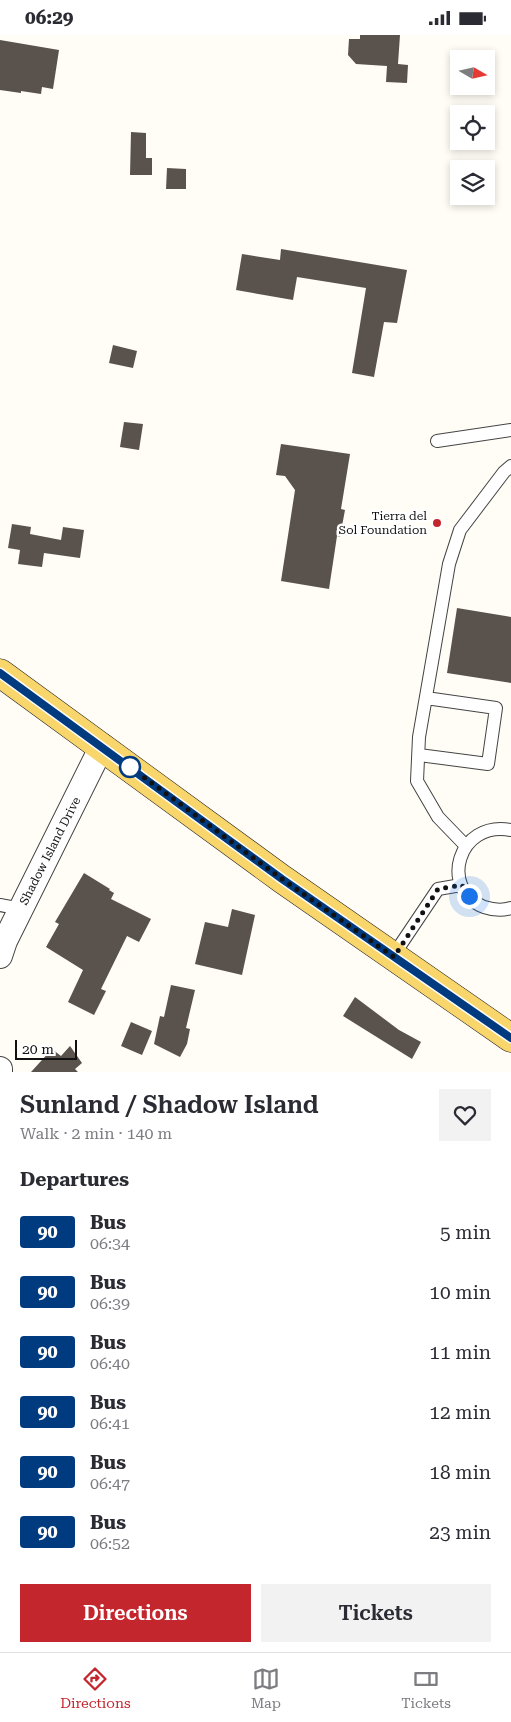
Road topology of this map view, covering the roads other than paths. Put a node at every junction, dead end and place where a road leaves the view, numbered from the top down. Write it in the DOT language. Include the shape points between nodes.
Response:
graph roads {
  1 [pos="511,429"];
  2 [pos="437,441"];
  3 [pos="511,466"];
  4 [pos="0,673"];
  5 [pos="426,698"];
  6 [pos="102,746"];
  7 [pos="419,755"];
  8 [pos="511,830"];
  9 [pos="466,846"];
  10 [pos="462,885"];
  11 [pos="10,907"];
  12 [pos="511,908"];
  13 [pos="0,956"];
  14 [pos="394,957"];
  15 [pos="511,1038"];
  1 -- 2 [label="lane"];
  3 -- 5 [label="lane" via="460,529 449,564"];
  4 -- 6 [label="main road"];
  5 -- 7 [label="lane"];
  5 -- 7 [label="lane" via="496,709 488,764"];
  6 -- 11 [label="street, Shadow Island Drive"];
  6 -- 14 [label="main road"];
  7 -- 9 [label="lane" via="418,781 438,817"];
  8 -- 9 [label="lane" via="486,830"];
  9 -- 10 [label="lane" via="458,872"];
  10 -- 12 [label="lane" via="479,905 492,909"];
  10 -- 14 [label="lane" via="438,889"];
  11 -- 13 [label="street, Shadow Island Drive"];
  14 -- 15 [label="main road"];
}
